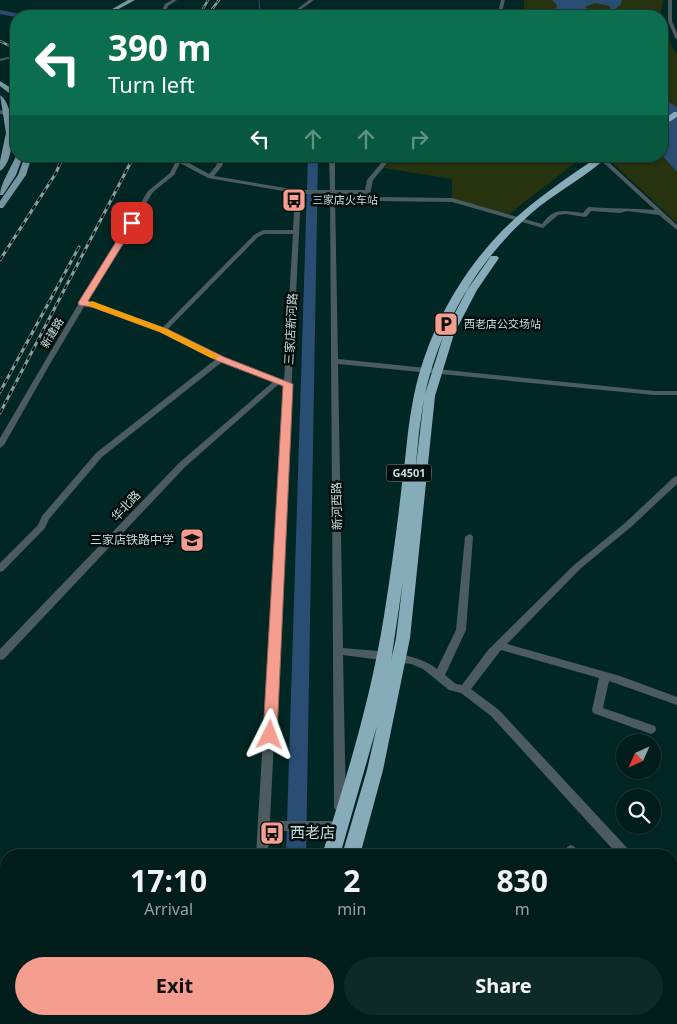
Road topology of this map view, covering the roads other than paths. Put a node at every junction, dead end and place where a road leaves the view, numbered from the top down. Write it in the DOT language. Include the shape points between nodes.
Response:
graph roads {
  1 [pos="132,0"];
  2 [pos="137,0"];
  3 [pos="175,0"];
  4 [pos="312,0"];
  5 [pos="670,0"];
  6 [pos="114,10"];
  7 [pos="119,10"];
  8 [pos="164,10"];
  9 [pos="298,10"];
  10 [pos="677,38"];
  11 [pos="0,97"];
  12 [pos="4,113"];
  13 [pos="10,162"];
  14 [pos="17,162"];
  15 [pos="27,162"];
  16 [pos="178,162"];
  17 [pos="221,162"];
  18 [pos="332,162"];
  19 [pos="385,162"];
  20 [pos="596,162"];
  21 [pos="606,162"];
  22 [pos="608,162"];
  23 [pos="0,169"];
  24 [pos="210,177"];
  25 [pos="0,183"];
  26 [pos="298,192"];
  27 [pos="332,192"];
  28 [pos="367,192"];
  29 [pos="0,193"];
  30 [pos="0,206"];
  31 [pos="662,213"];
  32 [pos="677,228"];
  33 [pos="296,232"];
  34 [pos="82,303"];
  35 [pos="163,330"];
  36 [pos="221,359"];
  37 [pos="335,361"];
  38 [pos="278,381"];
  39 [pos="288,384"];
  40 [pos="677,393"];
  41 [pos="0,446"];
  42 [pos="677,479"];
  43 [pos="469,537"];
  44 [pos="0,568"];
  45 [pos="499,646"];
  46 [pos="338,651"];
  47 [pos="0,656"];
  48 [pos="440,676"];
  49 [pos="605,676"];
  50 [pos="464,690"];
  51 [pos="677,701"];
  52 [pos="651,729"];
  53 [pos="264,826"];
  54 [pos="340,826"];
  55 [pos="262,849"];
  56 [pos="333,849"];
  57 [pos="341,849"];
  58 [pos="353,849"];
  59 [pos="620,849"];
  1 -- 6 [label="main road"];
  2 -- 7 [label="main road"];
  3 -- 8 [label="street"];
  4 -- 9 [label="street"];
  5 -- 10 [label="street" via="670,21"];
  11 -- 12 [label="main road" via="7,107"];
  12 -- 23 [label="main road" via="10,138"];
  13 -- 25 [label="main road"];
  14 -- 29 [label="main road"];
  15 -- 30 [label="main road" via="22,175"];
  16 -- 24 [label="street"];
  16 -- 34 [label="street, 新建路" via="172,174 151,191"];
  17 -- 24 [label="street"];
  18 -- 27 [label="street, 新河西路"];
  19 -- 28 [label="street" via="370,180"];
  20 -- 56 [label="highway, G4501" via="545,198 504,234 470,276 438,332 419,395 388,636 376,697"];
  21 -- 31 [label="street"];
  22 -- 58 [label="highway, G4501" via="533,216 503,247 472,290 449,334 430,396 414,551 396,674 375,770"];
  24 -- 26 [label="street"];
  26 -- 27 [label="street"];
  26 -- 33 [label="street, 三家店新河路"];
  27 -- 28 [label="street"];
  27 -- 37 [label="street, 新河西路"];
  28 -- 31 [label="street" via="374,198 452,200 543,226 555,213 585,215 589,209"];
  31 -- 32 [label="street"];
  33 -- 35 [label="street" via="263,232 256,236"];
  33 -- 39 [label="street, 三家店新河路"];
  34 -- 35 [label="street" via="93,304"];
  34 -- 41 [label="street, 新建路"];
  35 -- 36 [label="street"];
  36 -- 38 [label="street"];
  36 -- 44 [label="street" via="99,455 45,518 42,526"];
  37 -- 40 [label="street"];
  37 -- 46 [label="street, 新河西路"];
  38 -- 39 [label="street"];
  38 -- 47 [label="street, 华北路" via="182,465"];
  39 -- 53 [label="street, 三家店新河路"];
  42 -- 45 [label="street" via="577,567"];
  43 -- 48 [label="street" via="461,630"];
  45 -- 49 [label="street"];
  45 -- 50 [label="street"];
  46 -- 48 [label="street" via="412,660"];
  46 -- 54 [label="street, 新河西路"];
  48 -- 50 [label="street" via="453,687"];
  49 -- 51 [label="street"];
  49 -- 52 [label="street" via="597,710"];
  50 -- 59 [label="street" via="495,714"];
  53 -- 54 [label="street"];
  53 -- 55 [label="street, 三家店新河路"];
  54 -- 57 [label="street, 新河西路"];
}
